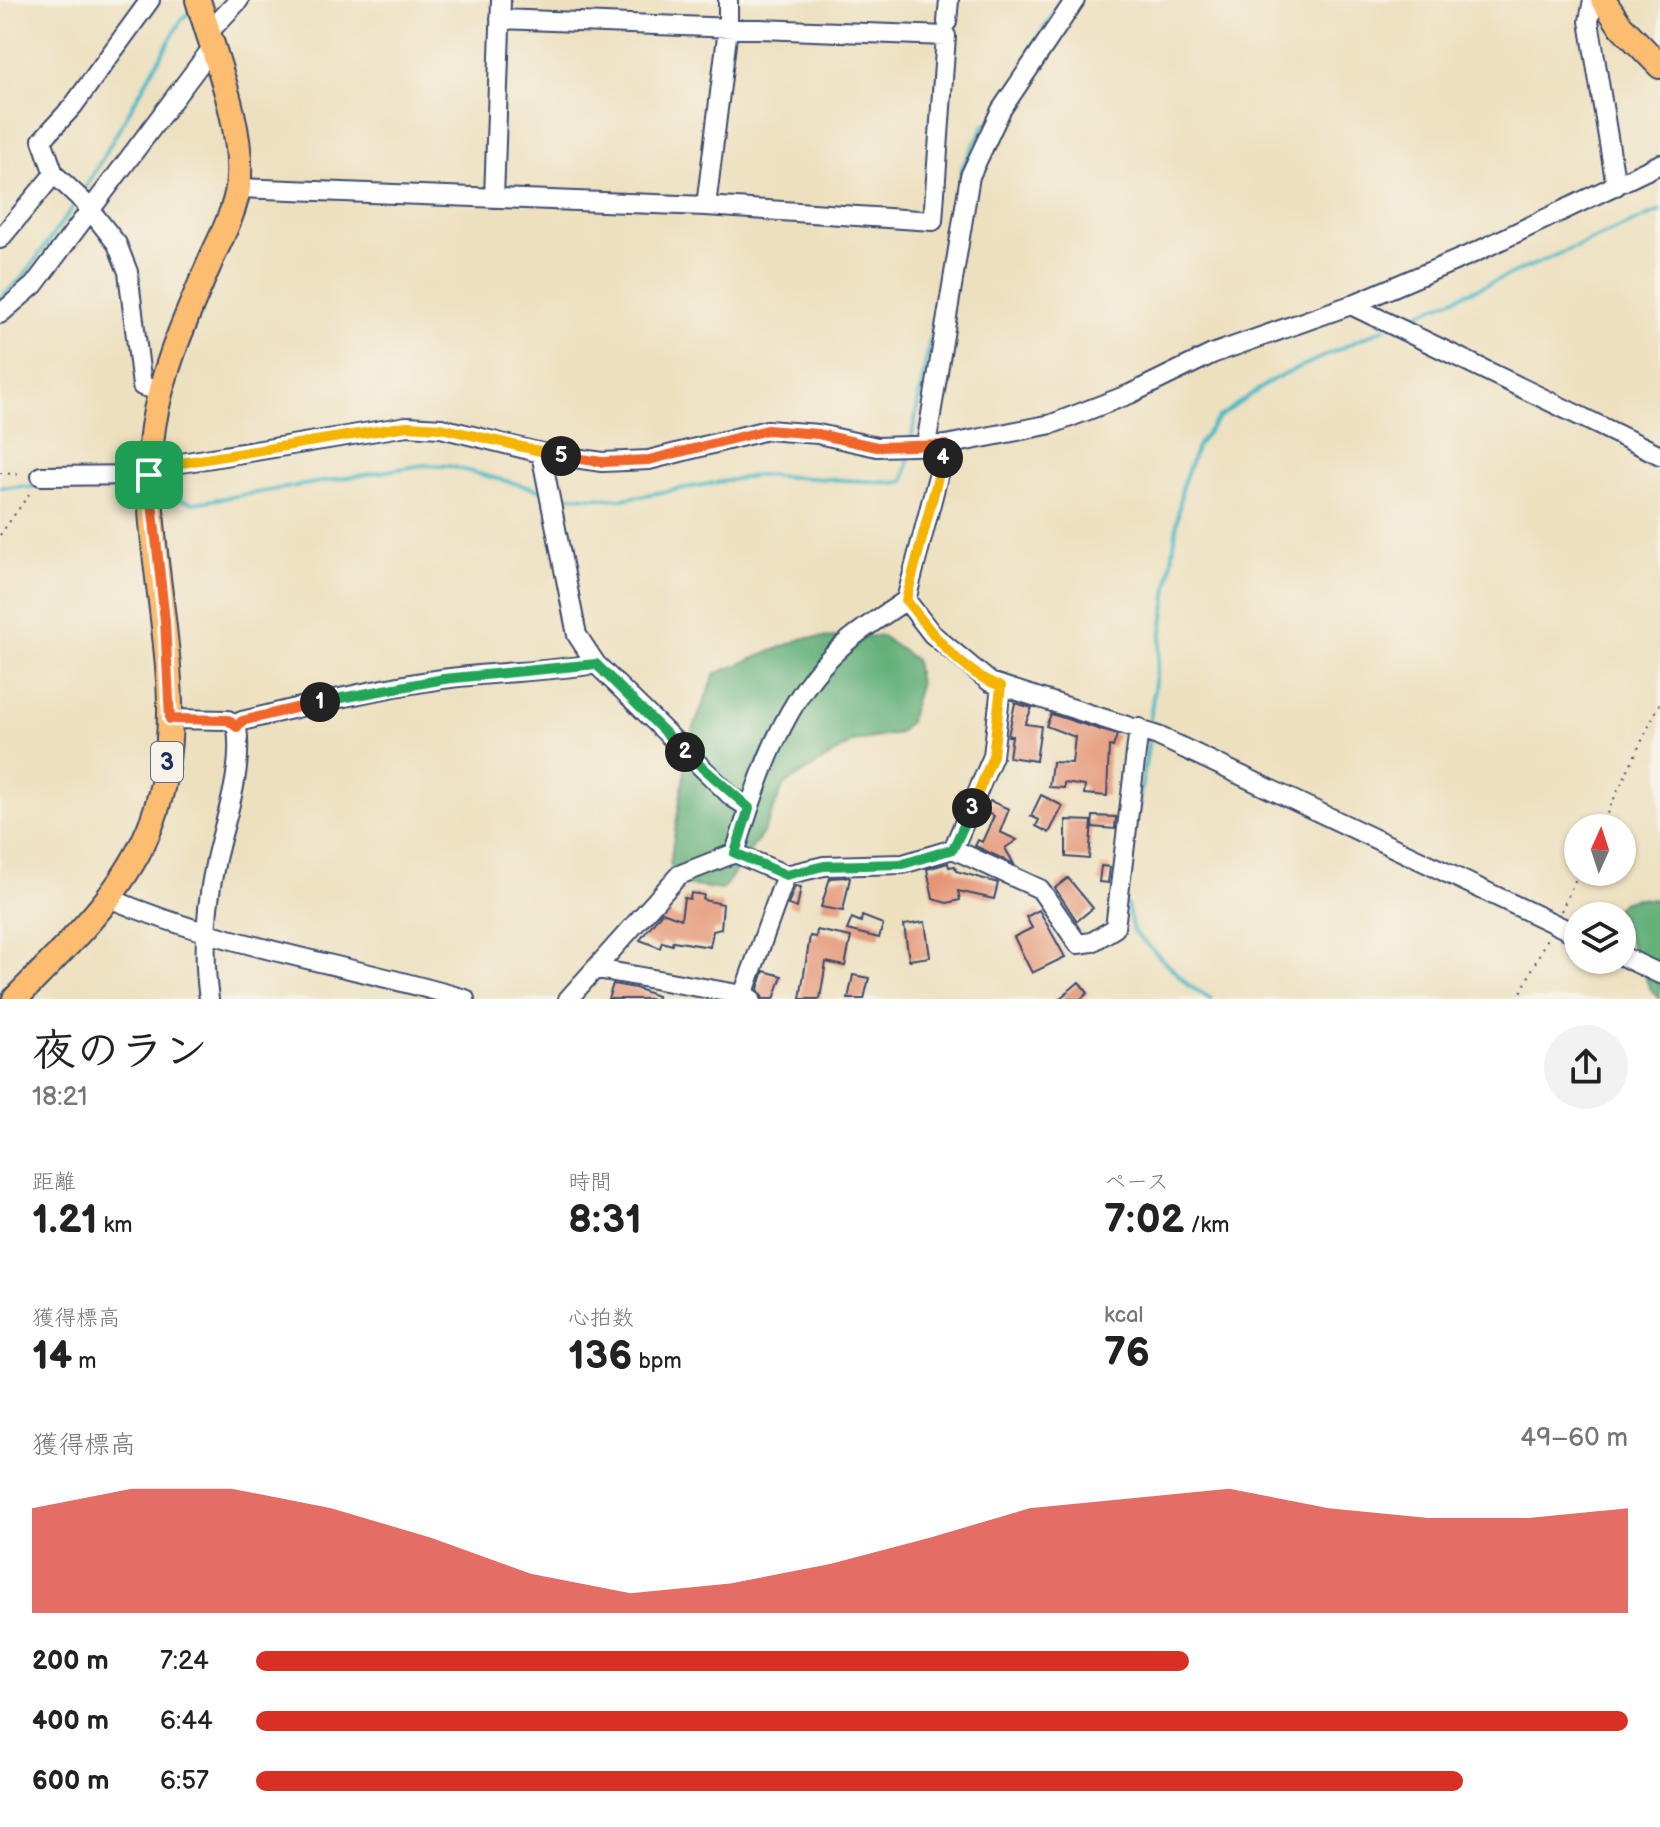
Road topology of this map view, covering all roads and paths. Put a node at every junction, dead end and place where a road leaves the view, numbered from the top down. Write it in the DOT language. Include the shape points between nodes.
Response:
graph roads {
  1 [pos="150,0"];
  2 [pos="239,0"];
  3 [pos="728,0"];
  4 [pos="949,0"];
  5 [pos="1075,0"];
  6 [pos="1593,0"];
  7 [pos="1603,0"];
  8 [pos="501,9"];
  9 [pos="947,22"];
  10 [pos="205,24"];
  11 [pos="728,28"];
  12 [pos="1660,66"];
  13 [pos="1660,164"];
  14 [pos="54,174"];
  15 [pos="1616,186"];
  16 [pos="238,188"];
  17 [pos="489,198"];
  18 [pos="706,206"];
  19 [pos="91,211"];
  20 [pos="0,239"];
  21 [pos="1351,305"];
  22 [pos="0,314"];
  23 [pos="160,391"];
  24 [pos="926,445"];
  25 [pos="946,445"];
  26 [pos="541,453"];
  27 [pos="1660,455"];
  28 [pos="0,473"];
  29 [pos="149,475"];
  30 [pos="41,476"];
  31 [pos="0,535"];
  32 [pos="906,600"];
  33 [pos="596,664"];
  34 [pos="1001,686"];
  35 [pos="1660,703"];
  36 [pos="170,719"];
  37 [pos="237,727"];
  38 [pos="1139,728"];
  39 [pos="749,808"];
  40 [pos="1607,814"];
  41 [pos="953,849"];
  42 [pos="735,853"];
  43 [pos="786,875"];
  44 [pos="109,898"];
  45 [pos="1564,928"];
  46 [pos="205,933"];
  47 [pos="1636,963"];
  48 [pos="597,969"];
  49 [pos="1660,974"];
  50 [pos="0,995"];
  51 [pos="747,997"];
  52 [pos="7,999"];
  53 [pos="15,999"];
  54 [pos="209,999"];
  55 [pos="465,999"];
  56 [pos="568,999"];
  1 -- 14 [label="street" via="42,140"];
  2 -- 10 [label="street"];
  3 -- 11 [label="street"];
  4 -- 9 [label="street"];
  5 -- 24 [label="street" via="1001,110 970,176"];
  6 -- 15 [label="street" via="1589,21"];
  7 -- 12 [label="main road"];
  8 -- 11 [label="street"];
  8 -- 17 [label="street"];
  10 -- 16 [label="main road, 3" via="231,112"];
  10 -- 19 [label="street"];
  11 -- 18 [label="street"];
  11 -- 18 [label="street" via="946,36 933,221"];
  13 -- 15 [label="street"];
  14 -- 19 [label="street"];
  14 -- 20 [label="street"];
  15 -- 21 [label="street"];
  16 -- 17 [label="street"];
  16 -- 23 [label="main road, 3"];
  17 -- 18 [label="street"];
  19 -- 22 [label="street" via="34,285"];
  19 -- 23 [label="street" via="117,244 128,272 142,386"];
  21 -- 25 [label="street" via="1212,354 1052,424"];
  21 -- 27 [label="street"];
  23 -- 29 [label="main road, 3"];
  24 -- 25 [label="street"];
  24 -- 26 [label="street" via="877,447 767,430 649,460 602,462"];
  25 -- 32 [label="street"];
  26 -- 29 [label="street" via="441,428 407,426 175,464"];
  26 -- 33 [label="street" via="577,635"];
  28 -- 30 [label="path"];
  29 -- 30 [label="street"];
  29 -- 36 [label="main road, 3"];
  30 -- 31 [label="path"];
  32 -- 34 [label="street" via="956,657"];
  32 -- 39 [label="street" via="840,647 794,703"];
  33 -- 37 [label="street" via="444,679 341,696 242,721"];
  33 -- 39 [label="street"];
  34 -- 38 [label="street"];
  34 -- 41 [label="street" via="993,756"];
  35 -- 40 [label="path"];
  36 -- 37 [label="street" via="228,720"];
  36 -- 44 [label="main road, 3" via="157,807 141,847"];
  37 -- 46 [label="street" via="238,773"];
  38 -- 41 [label="street" via="1115,928 1108,935 1078,944 1040,889"];
  38 -- 45 [label="street"];
  39 -- 42 [label="street"];
  41 -- 43 [label="street" via="903,864 824,866"];
  42 -- 43 [label="street"];
  42 -- 48 [label="street" via="679,875"];
  43 -- 51 [label="street"];
  44 -- 46 [label="street"];
  44 -- 53 [label="main road, 3"];
  46 -- 54 [label="street"];
  46 -- 55 [label="street"];
  47 -- 49 [label="street"];
  48 -- 51 [label="street"];
  48 -- 56 [label="street"];
  50 -- 52 [label="street"];
}
